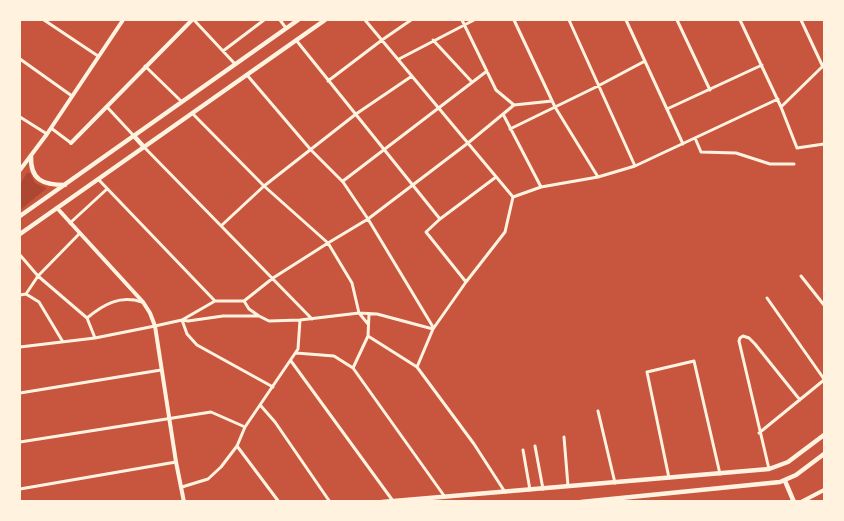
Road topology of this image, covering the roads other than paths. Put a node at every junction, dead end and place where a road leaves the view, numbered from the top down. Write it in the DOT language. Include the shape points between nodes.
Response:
graph roads {
  1 [pos="44,20"];
  2 [pos="122,20"];
  3 [pos="193,20"];
  4 [pos="264,20"];
  5 [pos="280,20"];
  6 [pos="298,20"];
  7 [pos="325,20"];
  8 [pos="365,20"];
  9 [pos="411,20"];
  10 [pos="462,20"];
  11 [pos="474,20"];
  12 [pos="514,20"];
  13 [pos="568,20"];
  14 [pos="626,20"];
  15 [pos="677,20"];
  16 [pos="740,20"];
  17 [pos="801,20"];
  18 [pos="464,24"];
  19 [pos="286,28"];
  20 [pos="296,40"];
  21 [pos="382,40"];
  22 [pos="433,40"];
  23 [pos="223,51"];
  24 [pos="98,56"];
  25 [pos="20,59"];
  26 [pos="398,59"];
  27 [pos="645,61"];
  28 [pos="235,64"];
  29 [pos="762,65"];
  30 [pos="146,66"];
  31 [pos="824,66"];
  32 [pos="487,71"];
  33 [pos="247,75"];
  34 [pos="412,76"];
  35 [pos="328,81"];
  36 [pos="472,82"];
  37 [pos="598,86"];
  38 [pos="710,90"];
  39 [pos="72,96"];
  40 [pos="778,99"];
  41 [pos="552,101"];
  42 [pos="182,102"];
  43 [pos="514,105"];
  44 [pos="107,107"];
  45 [pos="555,107"];
  46 [pos="781,107"];
  47 [pos="439,108"];
  48 [pos="667,109"];
  49 [pos="192,113"];
  50 [pos="356,114"];
  51 [pos="503,114"];
  52 [pos="20,117"];
  53 [pos="51,128"];
  54 [pos="510,129"];
  55 [pos="47,134"];
  56 [pos="134,136"];
  57 [pos="695,138"];
  58 [pos="823,142"];
  59 [pos="71,143"];
  60 [pos="468,143"];
  61 [pos="683,144"];
  62 [pos="144,147"];
  63 [pos="311,150"];
  64 [pos="384,150"];
  65 [pos="31,156"];
  66 [pos="794,164"];
  67 [pos="635,166"];
  68 [pos="20,170"];
  69 [pos="496,177"];
  70 [pos="598,177"];
  71 [pos="98,179"];
  72 [pos="343,182"];
  73 [pos="65,184"];
  74 [pos="412,184"];
  75 [pos="264,186"];
  76 [pos="541,188"];
  77 [pos="107,189"];
  78 [pos="513,197"];
  79 [pos="57,208"];
  80 [pos="20,216"];
  81 [pos="368,219"];
  82 [pos="440,219"];
  83 [pos="70,223"];
  84 [pos="222,225"];
  85 [pos="80,233"];
  86 [pos="20,234"];
  87 [pos="328,243"];
  88 [pos="20,255"];
  89 [pos="38,276"];
  90 [pos="801,276"];
  91 [pos="273,278"];
  92 [pos="466,282"];
  93 [pos="26,294"];
  94 [pos="20,295"];
  95 [pos="767,298"];
  96 [pos="215,301"];
  97 [pos="244,301"];
  98 [pos="143,302"];
  99 [pos="825,305"];
  100 [pos="359,313"];
  101 [pos="369,314"];
  102 [pos="259,316"];
  103 [pos="87,318"];
  104 [pos="312,319"];
  105 [pos="182,320"];
  106 [pos="300,320"];
  107 [pos="368,324"];
  108 [pos="155,326"];
  109 [pos="434,329"];
  110 [pos="368,336"];
  111 [pos="95,338"];
  112 [pos="63,342"];
  113 [pos="20,347"];
  114 [pos="296,353"];
  115 [pos="291,361"];
  116 [pos="417,367"];
  117 [pos="353,368"];
  118 [pos="161,370"];
  119 [pos="825,380"];
  120 [pos="273,387"];
  121 [pos="20,393"];
  122 [pos="800,400"];
  123 [pos="261,405"];
  124 [pos="598,411"];
  125 [pos="170,418"];
  126 [pos="245,427"];
  127 [pos="759,433"];
  128 [pos="825,435"];
  129 [pos="564,436"];
  130 [pos="20,442"];
  131 [pos="237,446"];
  132 [pos="535,446"];
  133 [pos="522,450"];
  134 [pos="825,454"];
  135 [pos="176,462"];
  136 [pos="769,470"];
  137 [pos="720,474"];
  138 [pos="669,478"];
  139 [pos="640,481"];
  140 [pos="785,481"];
  141 [pos="615,483"];
  142 [pos="568,486"];
  143 [pos="182,487"];
  144 [pos="20,489"];
  145 [pos="543,489"];
  146 [pos="530,490"];
  147 [pos="825,490"];
  148 [pos="505,492"];
  149 [pos="656,495"];
  150 [pos="641,496"];
  151 [pos="446,497"];
  152 [pos="184,501"];
  153 [pos="279,501"];
  154 [pos="330,501"];
  155 [pos="382,501"];
  156 [pos="393,501"];
  157 [pos="581,501"];
  158 [pos="598,501"];
  159 [pos="660,501"];
  160 [pos="794,501"];
  161 [pos="801,501"];
  1 -- 24 [label="street"];
  2 -- 24 [label="street"];
  3 -- 23 [label="street"];
  3 -- 30 [label="street"];
  4 -- 23 [label="street"];
  5 -- 19 [label="street"];
  6 -- 19 [label="main road"];
  7 -- 20 [label="main road"];
  8 -- 21 [label="street"];
  9 -- 21 [label="street"];
  10 -- 18 [label="street"];
  11 -- 18 [label="street"];
  12 -- 41 [label="street"];
  13 -- 37 [label="street"];
  14 -- 27 [label="street"];
  15 -- 38 [label="street"];
  16 -- 29 [label="street"];
  17 -- 31 [label="street"];
  18 -- 22 [label="street"];
  18 -- 32 [label="street"];
  19 -- 28 [label="main road"];
  20 -- 33 [label="main road"];
  20 -- 35 [label="street"];
  21 -- 26 [label="street"];
  21 -- 35 [label="street"];
  22 -- 26 [label="street"];
  22 -- 36 [label="street"];
  23 -- 28 [label="street"];
  24 -- 39 [label="street"];
  25 -- 39 [label="street"];
  26 -- 34 [label="street"];
  27 -- 37 [label="street"];
  27 -- 48 [label="street"];
  28 -- 42 [label="main road"];
  29 -- 38 [label="street"];
  29 -- 40 [label="street"];
  30 -- 42 [label="street"];
  30 -- 44 [label="street"];
  31 -- 46 [label="street"];
  32 -- 36 [label="street"];
  32 -- 43 [label="street" via="496,90"];
  33 -- 49 [label="main road"];
  33 -- 63 [label="street"];
  34 -- 47 [label="street"];
  34 -- 50 [label="street"];
  35 -- 50 [label="street"];
  36 -- 47 [label="street"];
  37 -- 45 [label="street"];
  37 -- 67 [label="street"];
  38 -- 48 [label="street"];
  39 -- 53 [label="street"];
  40 -- 46 [label="street"];
  40 -- 57 [label="street"];
  41 -- 43 [label="street"];
  41 -- 45 [label="street"];
  42 -- 56 [label="main road"];
  43 -- 51 [label="street"];
  44 -- 56 [label="street"];
  44 -- 59 [label="street"];
  45 -- 54 [label="street"];
  45 -- 70 [label="street"];
  46 -- 58 [label="street" via="797,148"];
  47 -- 60 [label="street"];
  47 -- 64 [label="street"];
  48 -- 61 [label="street"];
  49 -- 62 [label="main road"];
  49 -- 75 [label="street"];
  50 -- 63 [label="street"];
  50 -- 64 [label="street"];
  51 -- 54 [label="street"];
  51 -- 60 [label="street"];
  52 -- 55 [label="street"];
  53 -- 55 [label="street"];
  53 -- 59 [label="street"];
  54 -- 76 [label="street"];
  55 -- 65 [label="street"];
  56 -- 62 [label="main road"];
  56 -- 73 [label="main road"];
  57 -- 61 [label="street"];
  57 -- 66 [label="street" via="701,152 736,153 770,164"];
  60 -- 69 [label="street"];
  60 -- 74 [label="street"];
  61 -- 67 [label="street"];
  62 -- 71 [label="main road"];
  62 -- 84 [label="street"];
  63 -- 72 [label="street"];
  63 -- 75 [label="street"];
  64 -- 72 [label="street"];
  64 -- 74 [label="street"];
  65 -- 68 [label="street"];
  65 -- 73 [label="main road" via="32,170 40,180"];
  67 -- 70 [label="street"];
  69 -- 78 [label="street"];
  69 -- 82 [label="street"];
  70 -- 76 [label="street"];
  71 -- 77 [label="street"];
  71 -- 79 [label="main road"];
  72 -- 81 [label="street"];
  73 -- 80 [label="main road"];
  74 -- 81 [label="street"];
  74 -- 82 [label="street"];
  75 -- 84 [label="street"];
  75 -- 87 [label="street"];
  76 -- 78 [label="street"];
  77 -- 83 [label="street"];
  77 -- 96 [label="street"];
  78 -- 92 [label="street" via="506,232"];
  79 -- 83 [label="street"];
  79 -- 86 [label="main road"];
  81 -- 87 [label="street"];
  81 -- 109 [label="street"];
  82 -- 92 [label="street" via="426,232"];
  83 -- 85 [label="street"];
  84 -- 91 [label="street"];
  85 -- 89 [label="street"];
  85 -- 98 [label="street"];
  87 -- 91 [label="street"];
  87 -- 100 [label="street" via="352,283"];
  88 -- 89 [label="street"];
  89 -- 93 [label="street"];
  89 -- 103 [label="street"];
  90 -- 99 [label="street"];
  91 -- 97 [label="street"];
  91 -- 104 [label="street"];
  92 -- 109 [label="street"];
  93 -- 94 [label="street"];
  93 -- 112 [label="street" via="39,302"];
  95 -- 119 [label="street"];
  96 -- 97 [label="street"];
  96 -- 105 [label="street"];
  97 -- 102 [label="street"];
  98 -- 103 [label="street" via="117,300"];
  98 -- 108 [label="street"];
  100 -- 101 [label="street"];
  100 -- 104 [label="street"];
  100 -- 107 [label="street"];
  101 -- 107 [label="street"];
  101 -- 109 [label="street"];
  102 -- 105 [label="street"];
  102 -- 106 [label="street" via="269,321"];
  103 -- 111 [label="street"];
  104 -- 106 [label="street"];
  105 -- 108 [label="street"];
  105 -- 120 [label="street" via="197,345"];
  106 -- 114 [label="street"];
  107 -- 110 [label="street"];
  108 -- 111 [label="street"];
  108 -- 118 [label="street"];
  109 -- 116 [label="street"];
  110 -- 116 [label="street"];
  110 -- 117 [label="street"];
  111 -- 112 [label="street"];
  112 -- 113 [label="street"];
  114 -- 115 [label="street"];
  114 -- 117 [label="street" via="334,356"];
  115 -- 120 [label="street"];
  115 -- 156 [label="street"];
  116 -- 148 [label="street"];
  117 -- 151 [label="street"];
  118 -- 121 [label="street"];
  118 -- 125 [label="street"];
  119 -- 122 [label="street"];
  120 -- 123 [label="street"];
  122 -- 127 [label="street"];
  122 -- 127 [label="street" via="762,351 742,336 739,342"];
  123 -- 126 [label="street"];
  123 -- 154 [label="street"];
  124 -- 141 [label="street"];
  125 -- 126 [label="street" via="211,412"];
  125 -- 130 [label="street"];
  125 -- 135 [label="street"];
  126 -- 131 [label="street"];
  127 -- 136 [label="street"];
  128 -- 136 [label="main road" via="788,462"];
  129 -- 142 [label="street"];
  131 -- 143 [label="street" via="208,479"];
  131 -- 153 [label="street"];
  132 -- 145 [label="street"];
  133 -- 146 [label="street"];
  134 -- 140 [label="main road"];
  135 -- 143 [label="street"];
  135 -- 144 [label="street"];
  136 -- 137 [label="main road"];
  137 -- 138 [label="main road"];
  137 -- 138 [label="street" via="694,361 647,372"];
  138 -- 139 [label="main road"];
  139 -- 141 [label="main road"];
  139 -- 150 [label="main road"];
  140 -- 149 [label="main road"];
  140 -- 160 [label="main road"];
  141 -- 142 [label="main road"];
  142 -- 145 [label="main road"];
  143 -- 152 [label="street"];
  145 -- 146 [label="main road"];
  146 -- 148 [label="main road"];
  147 -- 161 [label="street"];
  148 -- 151 [label="main road"];
  149 -- 150 [label="main road"];
  149 -- 159 [label="street"];
  150 -- 158 [label="main road"];
  151 -- 156 [label="main road"];
  155 -- 156 [label="main road"];
  157 -- 158 [label="main road"];
}
